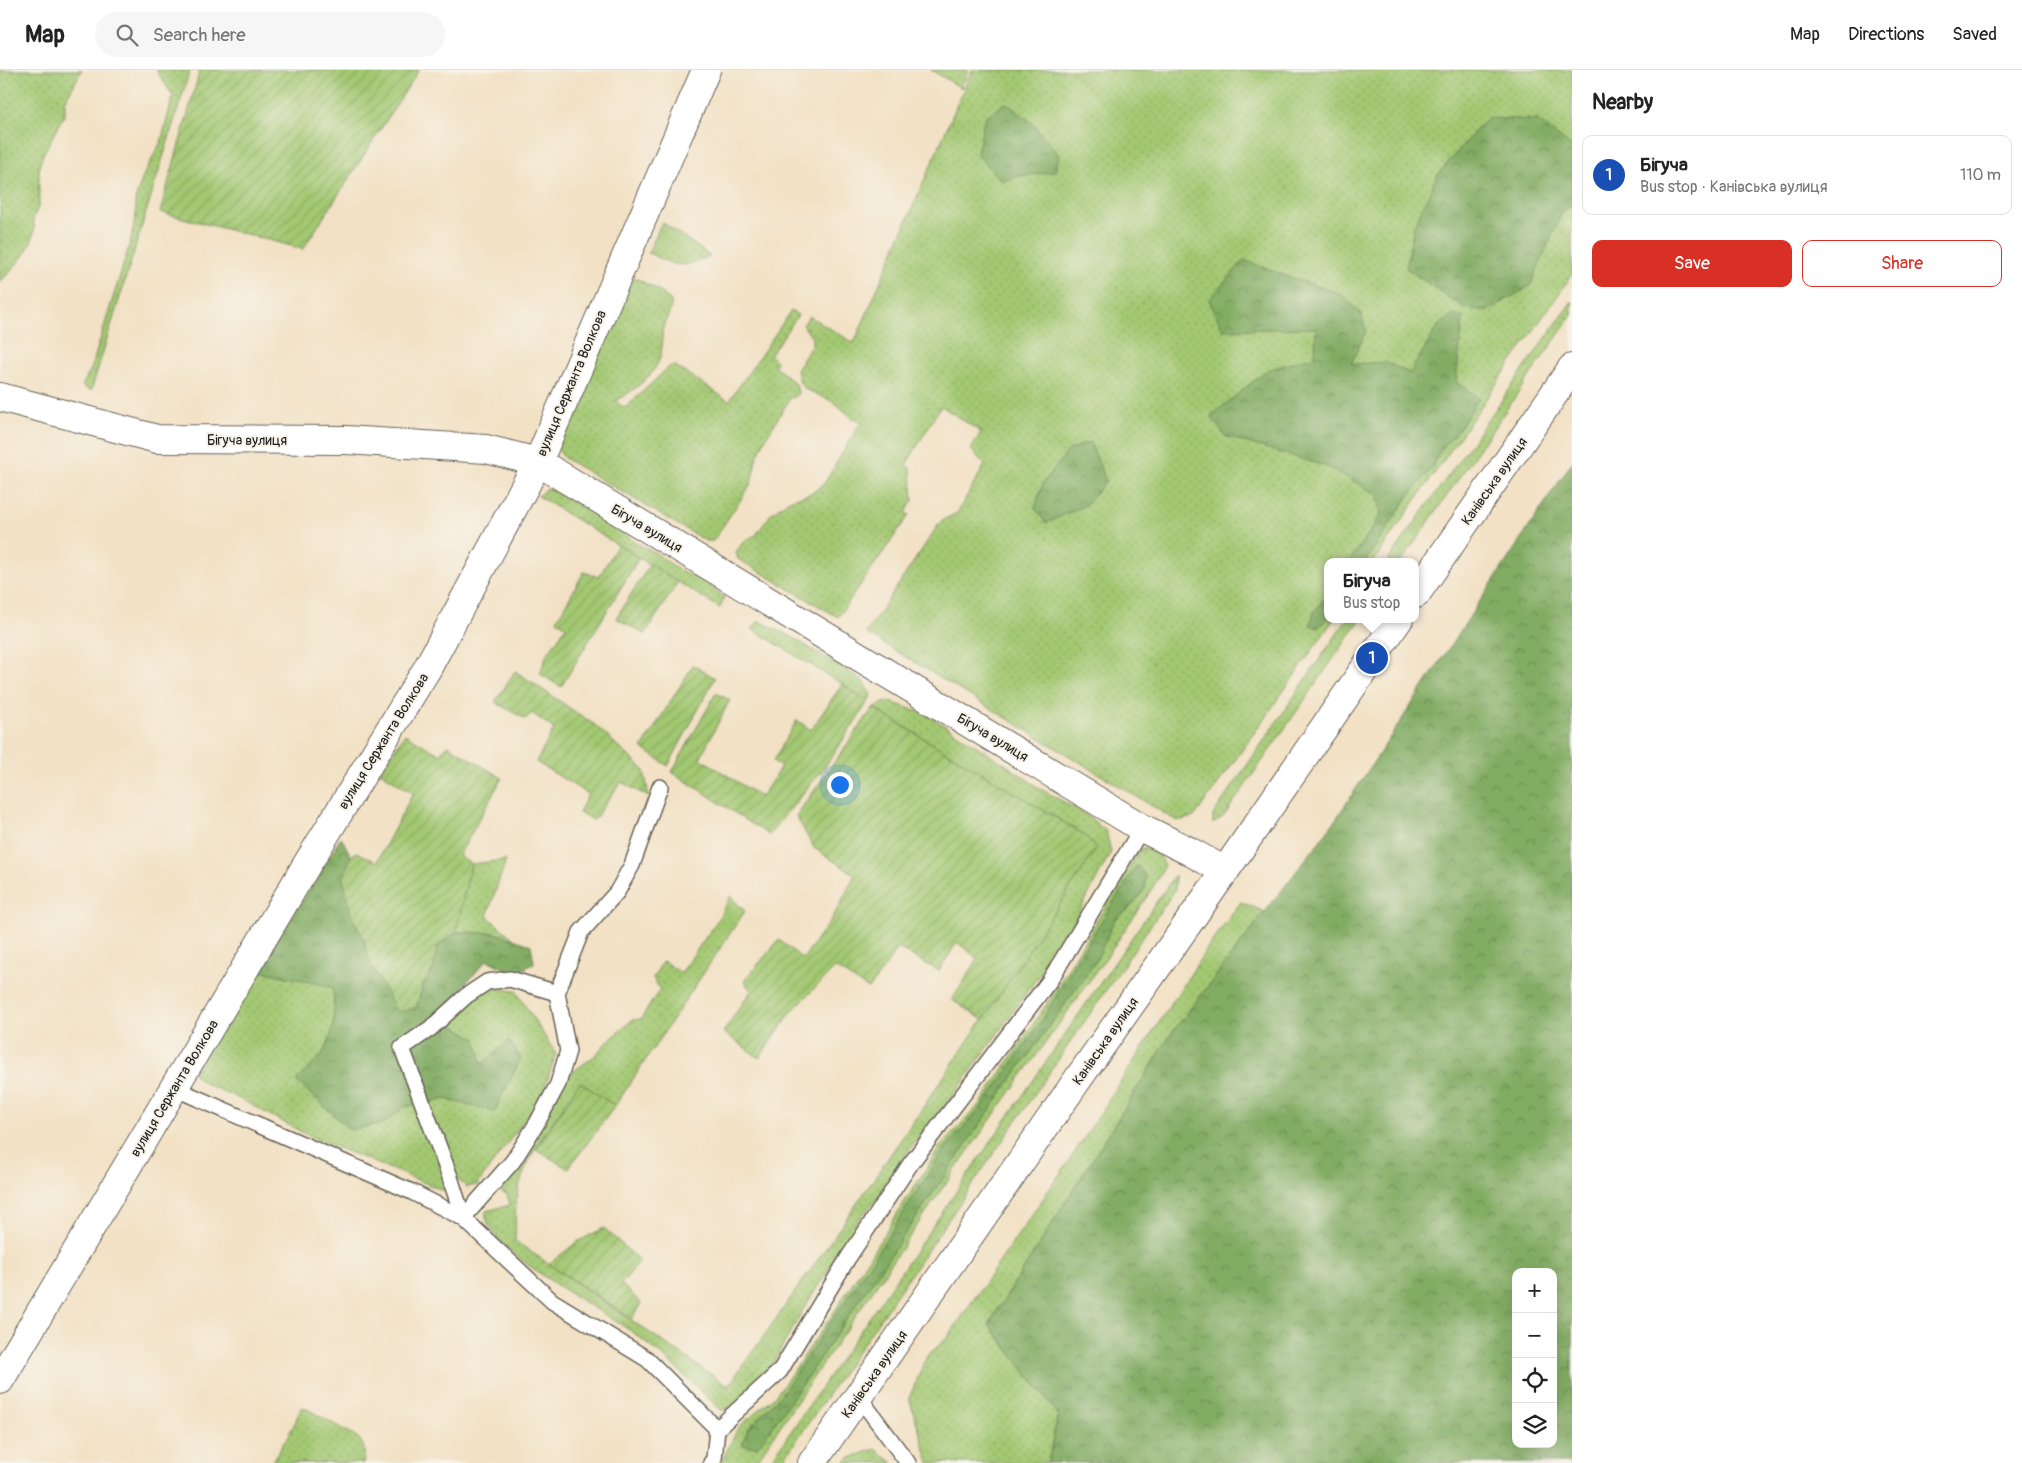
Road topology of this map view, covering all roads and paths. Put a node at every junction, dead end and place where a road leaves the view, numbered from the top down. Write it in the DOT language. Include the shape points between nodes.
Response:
graph roads {
  1 [pos="706,70"];
  2 [pos="1572,368"];
  3 [pos="0,397"];
  4 [pos="538,462"];
  5 [pos="1419,590"];
  6 [pos="1396,623"];
  7 [pos="660,787"];
  8 [pos="1142,828"];
  9 [pos="1225,871"];
  10 [pos="557,993"];
  11 [pos="174,1088"];
  12 [pos="463,1218"];
  13 [pos="0,1380"];
  14 [pos="859,1397"];
  15 [pos="717,1429"];
  16 [pos="711,1463"];
  17 [pos="812,1463"];
  18 [pos="908,1463"];
  1 -- 4 [label="street, вулиця Сержанта Волкова"];
  2 -- 5 [label="street, Канівська вулиця"];
  3 -- 4 [label="street, Бігуча вулиця" via="157,439 346,440 486,449"];
  4 -- 8 [label="street, Бігуча вулиця"];
  4 -- 11 [label="street, вулиця Сержанта Волкова" via="427,668"];
  6 -- 9 [label="street, Канівська вулиця"];
  7 -- 10 [label="lane" via="632,865 617,892 581,932"];
  8 -- 9 [label="street, Бігуча вулиця"];
  8 -- 15 [label="lane" via="1050,980 911,1163 848,1258 780,1371"];
  9 -- 14 [label="street, Канівська вулиця"];
  10 -- 12 [label="lane" via="568,1051 558,1084 512,1161"];
  10 -- 12 [label="lane" via="510,979 487,982 402,1048"];
  11 -- 12 [label="lane" via="412,1192"];
  11 -- 13 [label="street, вулиця Сержанта Волкова"];
  12 -- 15 [label="lane" via="552,1301 647,1359"];
  14 -- 17 [label="street, Канівська вулиця"];
  14 -- 18 [label="lane"];
  15 -- 16 [label="lane"];
}
